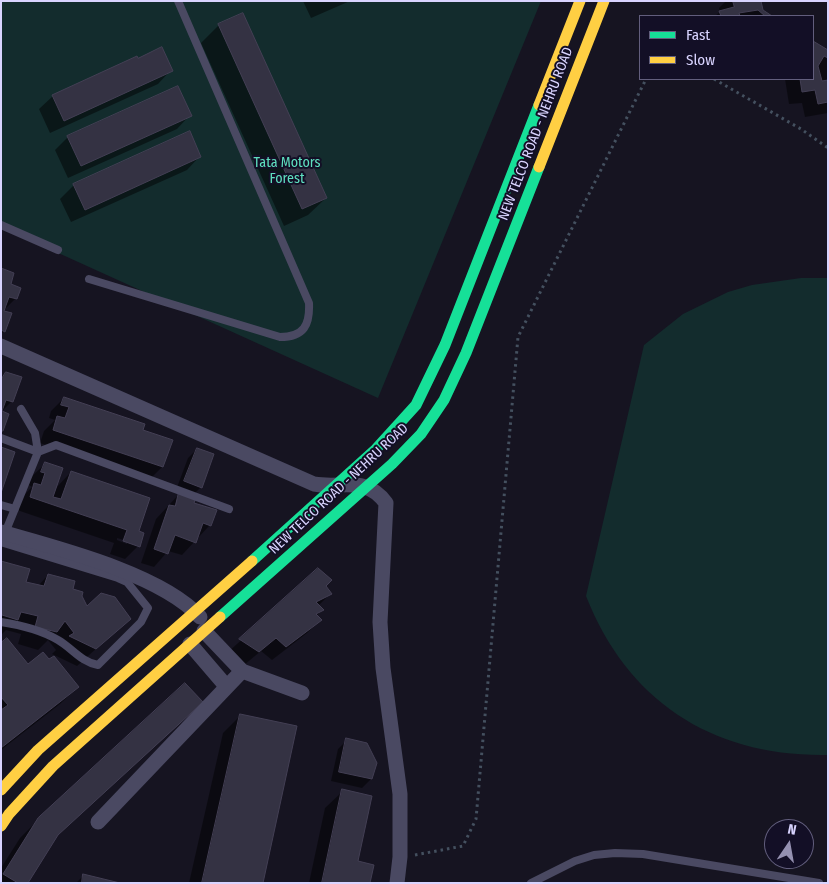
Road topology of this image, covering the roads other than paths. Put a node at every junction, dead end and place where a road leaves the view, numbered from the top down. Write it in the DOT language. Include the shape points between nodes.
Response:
graph roads {
  1 [pos="580,1"];
  2 [pos="604,1"];
  3 [pos="180,2"];
  4 [pos="1,225"];
  5 [pos="58,250"];
  6 [pos="89,279"];
  7 [pos="1,346"];
  8 [pos="22,409"];
  9 [pos="1,438"];
  10 [pos="38,452"];
  11 [pos="340,483"];
  12 [pos="368,486"];
  13 [pos="1,505"];
  14 [pos="15,509"];
  15 [pos="229,509"];
  16 [pos="2,536"];
  17 [pos="194,610"];
  18 [pos="1,622"];
  19 [pos="206,629"];
  20 [pos="190,644"];
  21 [pos="242,671"];
  22 [pos="226,686"];
  23 [pos="302,692"];
  24 [pos="1,790"];
  25 [pos="98,822"];
  26 [pos="1,826"];
  27 [pos="397,883"];
  28 [pos="531,883"];
  29 [pos="819,883"];
  1 -- 11 [label="street, NEW TELCO ROAD - NEHRU ROAD" via="445,345 425,388 386,440"];
  2 -- 12 [label="street, NEW TELCO ROAD - NEHRU ROAD" via="445,399 422,433"];
  3 -- 6 [label="lane" via="309,303 310,321 303,330 280,338"];
  4 -- 5 [label="lane"];
  7 -- 11 [label="street" via="314,484"];
  8 -- 10 [label="lane" via="35,433"];
  9 -- 10 [label="lane"];
  10 -- 14 [label="lane"];
  10 -- 15 [label="lane" via="56,445"];
  11 -- 12 [label="street"];
  11 -- 17 [label="street, NEW TELCO ROAD - NEHRU ROAD"];
  12 -- 19 [label="street, NEW TELCO ROAD - NEHRU ROAD"];
  12 -- 27 [label="street" via="381,496 387,511 380,622 400,794"];
  13 -- 14 [label="lane"];
  14 -- 16 [label="lane"];
  16 -- 17 [label="street" via="113,566 159,588"];
  16 -- 18 [label="lane" via="127,582 148,608 141,622 98,665 89,664 58,640 24,626"];
  17 -- 19 [label="street"];
  17 -- 24 [label="street, NEW TELCO ROAD - NEHRU ROAD" via="38,750"];
  19 -- 20 [label="street, NEW TELCO ROAD - NEHRU ROAD"];
  19 -- 21 [label="street"];
  20 -- 22 [label="street"];
  20 -- 26 [label="street, NEW TELCO ROAD - NEHRU ROAD" via="54,766"];
  21 -- 22 [label="street"];
  21 -- 23 [label="street"];
  22 -- 25 [label="street"];
  28 -- 29 [label="lane" via="575,861 615,853 643,854"];
}
